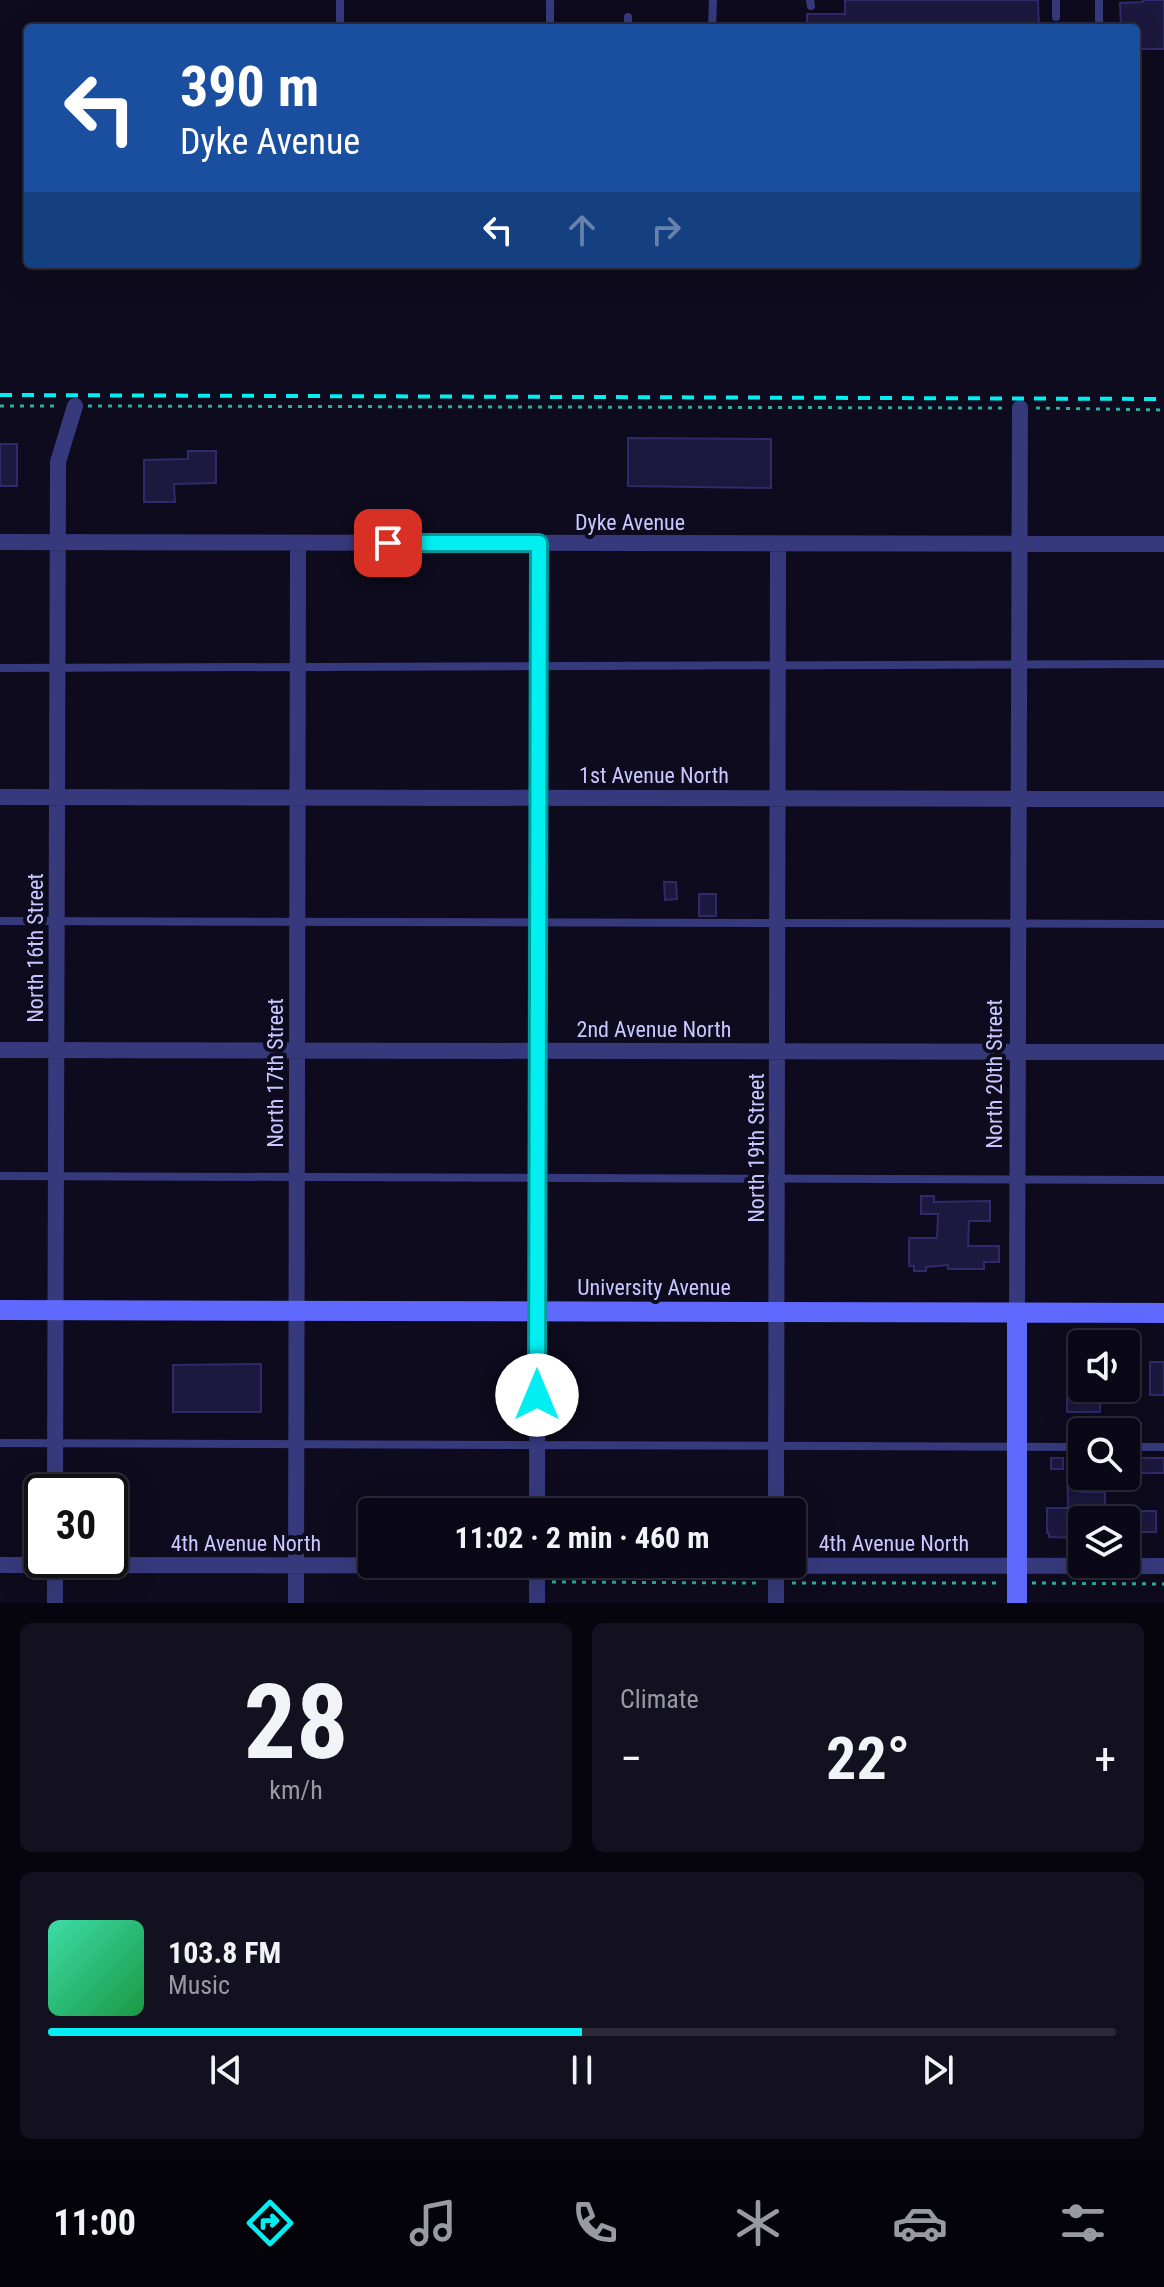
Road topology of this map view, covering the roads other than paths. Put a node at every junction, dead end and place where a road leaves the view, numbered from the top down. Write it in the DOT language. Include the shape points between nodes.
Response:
graph roads {
  1 [pos="340,0"];
  2 [pos="550,0"];
  3 [pos="713,0"];
  4 [pos="1056,0"];
  5 [pos="1099,0"];
  6 [pos="628,17"];
  7 [pos="1056,17"];
  8 [pos="340,24"];
  9 [pos="550,24"];
  10 [pos="628,24"];
  11 [pos="712,24"];
  12 [pos="1099,24"];
  13 [pos="75,406"];
  14 [pos="1020,408"];
  15 [pos="0,542"];
  16 [pos="58,542"];
  17 [pos="298,543"];
  18 [pos="539,543"];
  19 [pos="1021,544"];
  20 [pos="1164,544"];
  21 [pos="778,545"];
  22 [pos="1020,664"];
  23 [pos="1164,664"];
  24 [pos="778,665"];
  25 [pos="0,668"];
  26 [pos="57,668"];
  27 [pos="298,668"];
  28 [pos="538,668"];
  29 [pos="0,797"];
  30 [pos="57,797"];
  31 [pos="298,797"];
  32 [pos="537,797"];
  33 [pos="778,797"];
  34 [pos="1019,799"];
  35 [pos="1164,799"];
  36 [pos="0,921"];
  37 [pos="57,921"];
  38 [pos="297,922"];
  39 [pos="537,923"];
  40 [pos="1018,923"];
  41 [pos="1164,924"];
  42 [pos="777,925"];
  43 [pos="0,1050"];
  44 [pos="57,1050"];
  45 [pos="297,1050"];
  46 [pos="537,1051"];
  47 [pos="778,1051"];
  48 [pos="1018,1051"];
  49 [pos="1164,1052"];
  50 [pos="0,1176"];
  51 [pos="56,1177"];
  52 [pos="296,1177"];
  53 [pos="536,1178"];
  54 [pos="778,1180"];
  55 [pos="1018,1180"];
  56 [pos="1164,1180"];
  57 [pos="0,1310"];
  58 [pos="56,1310"];
  59 [pos="296,1311"];
  60 [pos="537,1311"];
  61 [pos="777,1312"];
  62 [pos="1017,1313"];
  63 [pos="1164,1313"];
  64 [pos="0,1443"];
  65 [pos="55,1443"];
  66 [pos="296,1444"];
  67 [pos="537,1445"];
  68 [pos="776,1445"];
  69 [pos="1017,1446"];
  70 [pos="1068,1447"];
  71 [pos="1140,1447"];
  72 [pos="1164,1447"];
  73 [pos="55,1474"];
  74 [pos="537,1498"];
  75 [pos="776,1498"];
  76 [pos="128,1563"];
  77 [pos="24,1564"];
  78 [pos="296,1564"];
  79 [pos="358,1564"];
  80 [pos="0,1565"];
  81 [pos="806,1566"];
  82 [pos="1164,1566"];
  83 [pos="55,1578"];
  84 [pos="537,1578"];
  85 [pos="776,1578"];
  86 [pos="1017,1584"];
  87 [pos="55,1603"];
  88 [pos="296,1603"];
  89 [pos="537,1603"];
  90 [pos="776,1603"];
  1 -- 8 [label="lane"];
  2 -- 9 [label="lane"];
  3 -- 11 [label="lane"];
  4 -- 7 [label="lane"];
  5 -- 12 [label="lane"];
  6 -- 10 [label="lane"];
  13 -- 16 [label="street, North 16th Street" via="58,462"];
  14 -- 19 [label="street, North 20th Street"];
  15 -- 16 [label="street, Dyke Avenue"];
  16 -- 17 [label="street, Dyke Avenue"];
  16 -- 26 [label="street, North 16th Street"];
  17 -- 18 [label="street, Dyke Avenue"];
  17 -- 27 [label="street, North 17th Street"];
  18 -- 21 [label="street, Dyke Avenue"];
  18 -- 28 [label="street"];
  19 -- 20 [label="street, Dyke Avenue"];
  19 -- 21 [label="street, Dyke Avenue"];
  19 -- 22 [label="street, North 20th Street"];
  21 -- 24 [label="street, North 19th Street"];
  22 -- 23 [label="lane"];
  22 -- 24 [label="lane"];
  22 -- 34 [label="street, North 20th Street"];
  24 -- 28 [label="lane"];
  24 -- 33 [label="street, North 19th Street"];
  25 -- 26 [label="lane"];
  26 -- 27 [label="lane"];
  26 -- 30 [label="street, North 16th Street"];
  27 -- 28 [label="lane"];
  27 -- 31 [label="street, North 17th Street"];
  28 -- 32 [label="street"];
  29 -- 30 [label="street, 1st Avenue North"];
  30 -- 31 [label="street, 1st Avenue North"];
  30 -- 37 [label="street, North 16th Street"];
  31 -- 32 [label="street, 1st Avenue North"];
  31 -- 38 [label="street, North 17th Street"];
  32 -- 33 [label="street, 1st Avenue North"];
  32 -- 39 [label="street"];
  33 -- 34 [label="street, 1st Avenue North"];
  33 -- 42 [label="street, North 19th Street"];
  34 -- 35 [label="street, 1st Avenue North"];
  34 -- 40 [label="street, North 20th Street"];
  36 -- 37 [label="lane"];
  37 -- 38 [label="lane"];
  37 -- 44 [label="street, North 16th Street"];
  38 -- 39 [label="lane"];
  38 -- 45 [label="street, North 17th Street"];
  39 -- 42 [label="lane"];
  39 -- 46 [label="street"];
  40 -- 41 [label="lane"];
  40 -- 42 [label="lane"];
  40 -- 48 [label="street, North 20th Street"];
  42 -- 47 [label="street, North 19th Street"];
  43 -- 44 [label="street, 2nd Avenue North"];
  44 -- 45 [label="street, 2nd Avenue North"];
  44 -- 51 [label="street, North 16th Street"];
  45 -- 46 [label="street, 2nd Avenue North"];
  45 -- 52 [label="street, North 17th Street"];
  46 -- 47 [label="street, 2nd Avenue North"];
  46 -- 53 [label="street"];
  47 -- 48 [label="street, 2nd Avenue North"];
  47 -- 54 [label="street, North 19th Street"];
  48 -- 49 [label="street, 2nd Avenue North"];
  48 -- 55 [label="street, North 20th Street"];
  50 -- 51 [label="lane"];
  51 -- 52 [label="lane"];
  51 -- 58 [label="street, North 16th Street"];
  52 -- 53 [label="lane"];
  52 -- 59 [label="street, North 17th Street"];
  53 -- 54 [label="lane"];
  53 -- 60 [label="street"];
  54 -- 55 [label="lane"];
  54 -- 61 [label="street, North 19th Street"];
  55 -- 56 [label="lane"];
  55 -- 62 [label="street, North 20th Street"];
  57 -- 58 [label="street, University Avenue"];
  58 -- 59 [label="street, University Avenue"];
  58 -- 65 [label="street, North 16th Street"];
  59 -- 60 [label="street, University Avenue"];
  59 -- 66 [label="street, North 17th Street"];
  60 -- 61 [label="street, University Avenue"];
  60 -- 67 [label="street"];
  61 -- 62 [label="street, University Avenue"];
  61 -- 68 [label="street, North 19th Street"];
  62 -- 63 [label="street, University Avenue"];
  62 -- 69 [label="street, North 20th Street"];
  64 -- 65 [label="lane"];
  65 -- 66 [label="lane"];
  65 -- 73 [label="street, North 16th Street"];
  66 -- 67 [label="lane"];
  66 -- 78 [label="street, North 17th Street"];
  67 -- 68 [label="lane"];
  67 -- 74 [label="street"];
  68 -- 69 [label="lane"];
  68 -- 75 [label="street, North 19th Street"];
  69 -- 70 [label="lane"];
  69 -- 86 [label="street, North 20th Street"];
  71 -- 72 [label="lane"];
  76 -- 78 [label="street, 4th Avenue North"];
  77 -- 80 [label="street, 4th Avenue North"];
  78 -- 79 [label="street, 4th Avenue North"];
  78 -- 88 [label="street, North 17th Street"];
  81 -- 86 [label="street, 4th Avenue North"];
  82 -- 86 [label="street, 4th Avenue North"];
  83 -- 87 [label="street"];
  84 -- 89 [label="street"];
  85 -- 90 [label="street"];
}
